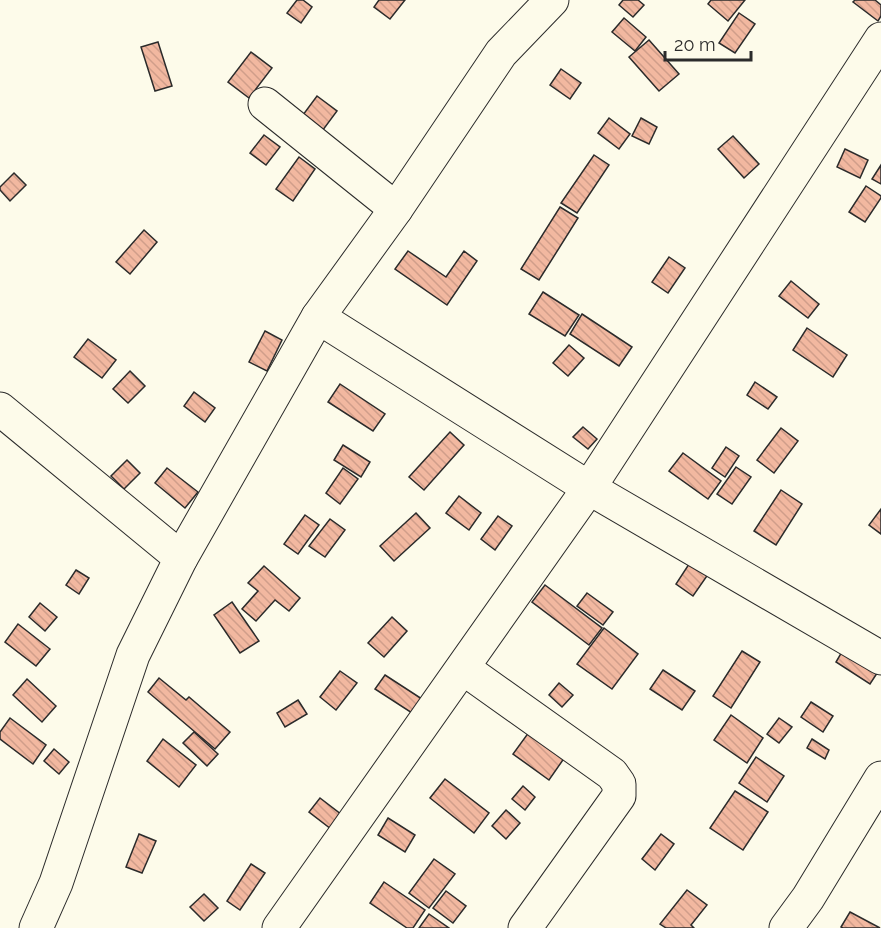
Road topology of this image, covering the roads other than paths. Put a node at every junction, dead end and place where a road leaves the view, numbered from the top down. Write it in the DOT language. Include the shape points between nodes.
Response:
graph roads {
  1 [pos="552,0"];
  2 [pos="881,39"];
  3 [pos="265,104"];
  4 [pos="396,209"];
  5 [pos="318,317"];
  6 [pos="0,410"];
  7 [pos="589,488"];
  8 [pos="181,558"];
  9 [pos="881,658"];
  10 [pos="463,668"];
  11 [pos="881,778"];
  12 [pos="36,928"];
  13 [pos="279,928"];
  14 [pos="525,928"];
  15 [pos="786,928"];
  1 -- 4 [label="street" via="501,53"];
  2 -- 7 [label="street"];
  3 -- 4 [label="street"];
  4 -- 5 [label="street"];
  5 -- 7 [label="street"];
  5 -- 8 [label="street"];
  6 -- 8 [label="street"];
  7 -- 9 [label="street"];
  7 -- 10 [label="street"];
  8 -- 12 [label="street" via="133,655 56,883"];
  10 -- 13 [label="street"];
  10 -- 14 [label="street" via="612,774 619,784 619,796"];
  11 -- 15 [label="street"];
}
